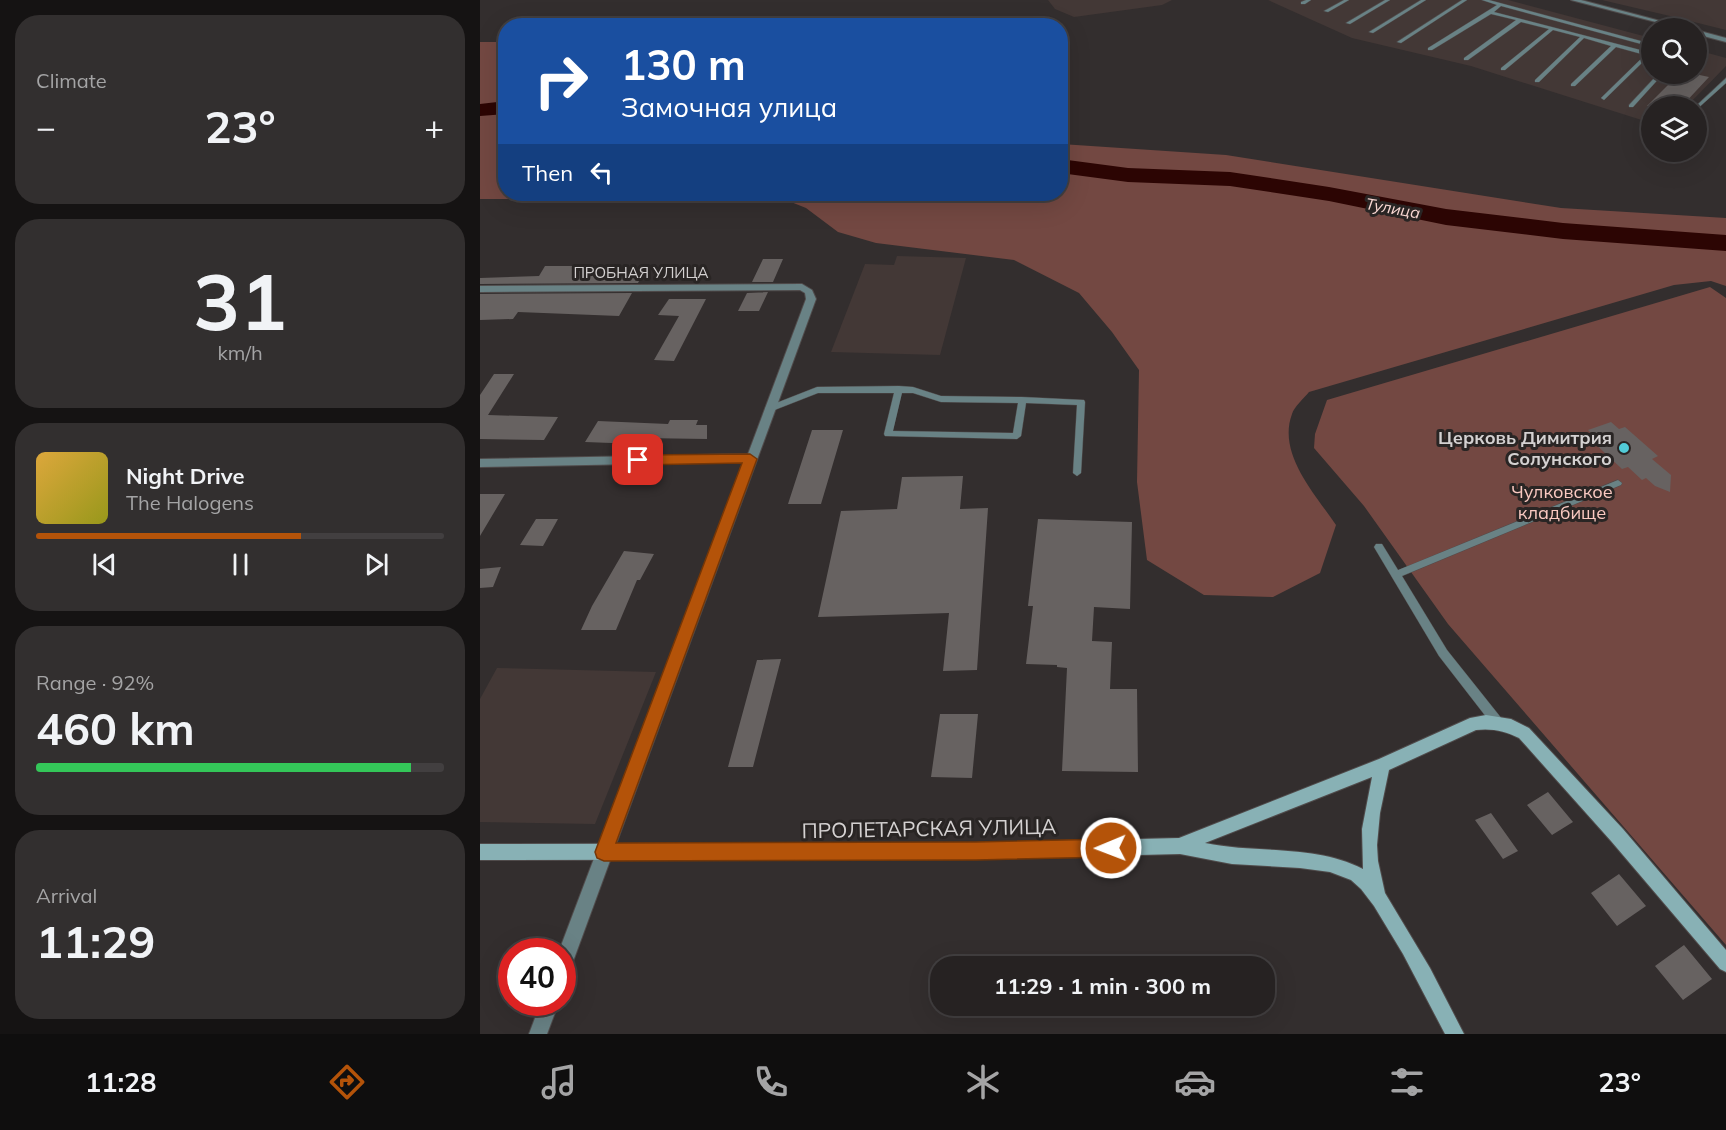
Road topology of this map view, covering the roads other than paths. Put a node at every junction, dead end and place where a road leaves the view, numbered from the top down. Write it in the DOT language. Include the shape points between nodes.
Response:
graph roads {
  1 [pos="1309,0"];
  2 [pos="1347,0"];
  3 [pos="1388,0"];
  4 [pos="1424,0"];
  5 [pos="1465,0"];
  6 [pos="1484,0"];
  7 [pos="1574,0"];
  8 [pos="1303,3"];
  9 [pos="1500,4"];
  10 [pos="1326,11"];
  11 [pos="1490,12"];
  12 [pos="1645,18"];
  13 [pos="1520,20"];
  14 [pos="1348,24"];
  15 [pos="1552,29"];
  16 [pos="1371,32"];
  17 [pos="1707,35"];
  18 [pos="1583,37"];
  19 [pos="1726,40"];
  20 [pos="1399,42"];
  21 [pos="1641,43"];
  22 [pos="1615,45"];
  23 [pos="1430,49"];
  24 [pos="1641,52"];
  25 [pos="1466,59"];
  26 [pos="1641,63"];
  27 [pos="1503,69"];
  28 [pos="1726,80"];
  29 [pos="1537,81"];
  30 [pos="1651,84"];
  31 [pos="1573,85"];
  32 [pos="1604,98"];
  33 [pos="1707,99"];
  34 [pos="1631,106"];
  35 [pos="480,289"];
  36 [pos="898,389"];
  37 [pos="1022,400"];
  38 [pos="769,409"];
  39 [pos="750,459"];
  40 [pos="480,462"];
  41 [pos="1077,473"];
  42 [pos="1618,483"];
  43 [pos="1379,547"];
  44 [pos="1395,574"];
  45 [pos="1498,723"];
  46 [pos="1383,765"];
  47 [pos="1179,846"];
  48 [pos="480,852"];
  49 [pos="604,852"];
  50 [pos="1381,903"];
  51 [pos="573,938"];
  52 [pos="1726,963"];
  53 [pos="545,1016"];
  54 [pos="538,1034"];
  55 [pos="1455,1034"];
  1 -- 8 [label="lane"];
  2 -- 10 [label="lane"];
  3 -- 14 [label="lane"];
  4 -- 16 [label="lane"];
  5 -- 20 [label="lane"];
  6 -- 9 [label="lane"];
  7 -- 12 [label="street"];
  9 -- 11 [label="lane"];
  9 -- 21 [label="lane"];
  11 -- 13 [label="lane"];
  11 -- 23 [label="lane"];
  13 -- 15 [label="lane"];
  13 -- 25 [label="lane"];
  15 -- 18 [label="lane"];
  15 -- 27 [label="lane"];
  17 -- 19 [label="street"];
  18 -- 22 [label="lane"];
  18 -- 29 [label="lane"];
  22 -- 24 [label="lane"];
  22 -- 31 [label="lane"];
  26 -- 32 [label="lane"];
  28 -- 33 [label="lane"];
  30 -- 34 [label="lane"];
  35 -- 38 [label="street, ПРОБНАЯ УЛИЦА" via="802,287 811,299"];
  36 -- 37 [label="lane" via="941,399"];
  36 -- 37 [label="lane" via="888,434 1017,436"];
  36 -- 38 [label="lane" via="817,390"];
  37 -- 41 [label="lane" via="1081,402"];
  38 -- 39 [label="street"];
  39 -- 40 [label="street"];
  39 -- 49 [label="street"];
  42 -- 44 [label="lane"];
  43 -- 44 [label="lane"];
  44 -- 45 [label="lane" via="1443,653"];
  45 -- 46 [label="street, ПРОЛЕТАРСКАЯ УЛИЦА" via="1475,723"];
  45 -- 52 [label="street" via="1524,733"];
  46 -- 47 [label="street, ПРОЛЕТАРСКАЯ УЛИЦА"];
  46 -- 50 [label="street" via="1371,811 1368,852"];
  47 -- 49 [label="street, ПРОЛЕТАРСКАЯ УЛИЦА"];
  47 -- 50 [label="street" via="1237,856 1332,864 1358,875"];
  48 -- 49 [label="street, ПРОЛЕТАРСКАЯ УЛИЦА"];
  49 -- 51 [label="street"];
  50 -- 55 [label="street"];
  53 -- 54 [label="street"];
}
